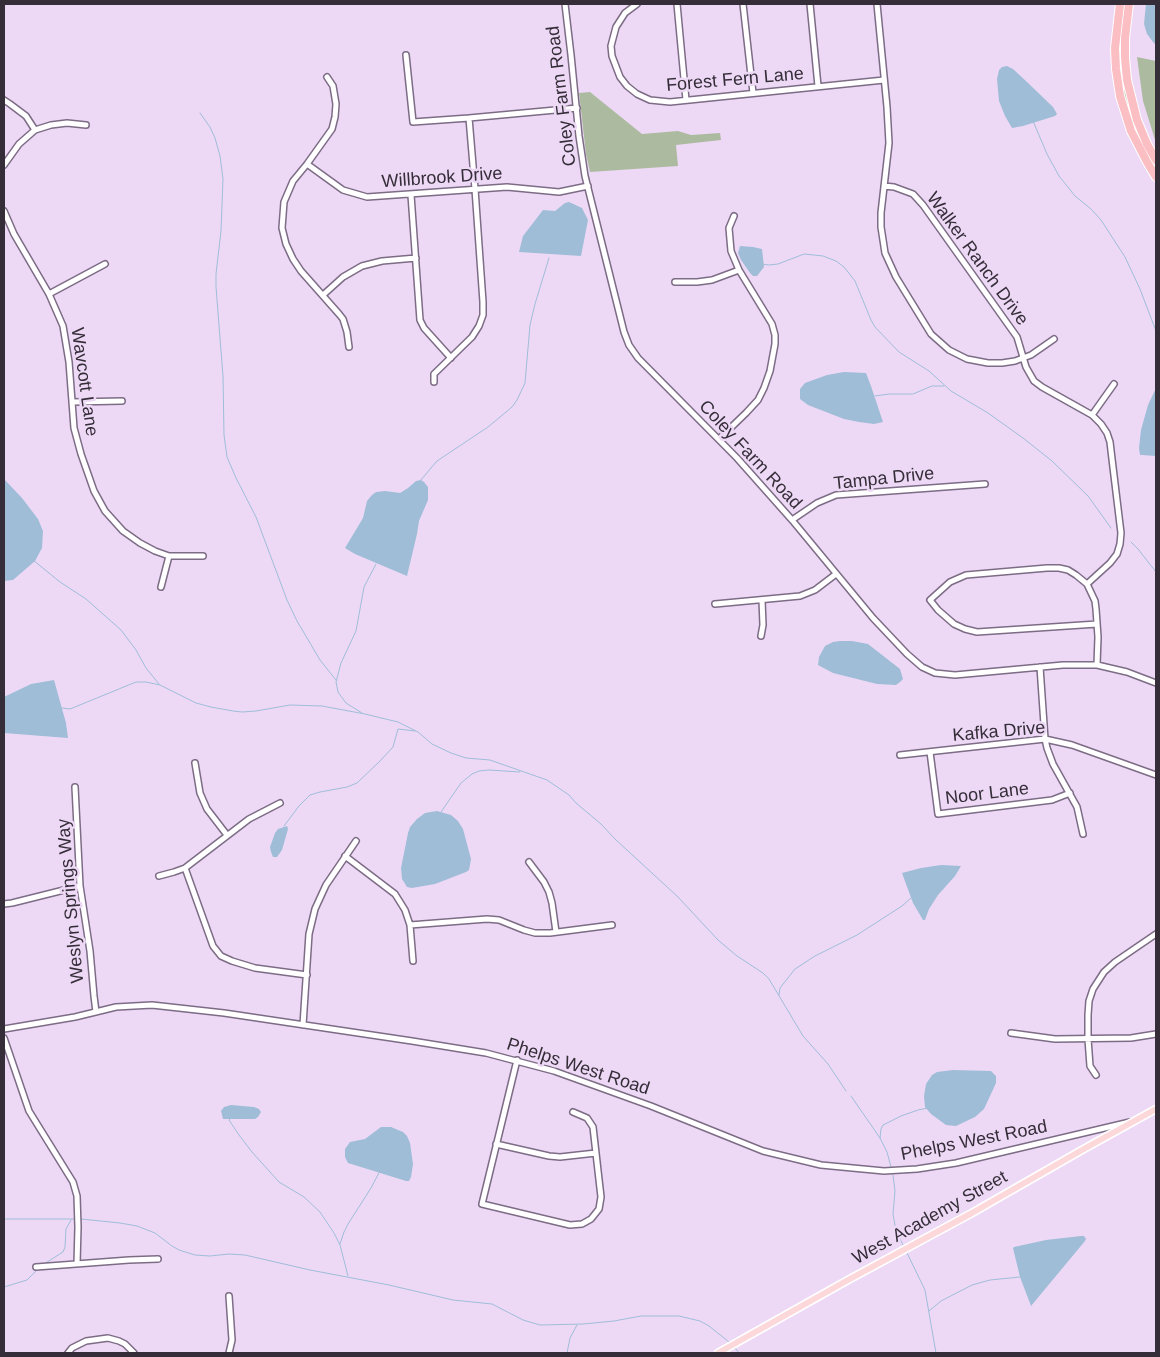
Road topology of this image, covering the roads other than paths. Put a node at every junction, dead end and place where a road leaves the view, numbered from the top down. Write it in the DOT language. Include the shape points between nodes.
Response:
graph roads {
  1 [pos="564,4"];
  2 [pos="637,4"];
  3 [pos="677,4"];
  4 [pos="743,4"];
  5 [pos="810,4"];
  6 [pos="877,4"];
  7 [pos="1120,4"];
  8 [pos="1129,4"];
  9 [pos="406,55"];
  10 [pos="327,77"];
  11 [pos="884,80"];
  12 [pos="818,86"];
  13 [pos="752,93"];
  14 [pos="4,100"];
  15 [pos="686,100"];
  16 [pos="577,108"];
  17 [pos="469,118"];
  18 [pos="86,125"];
  19 [pos="35,130"];
  20 [pos="1156,160"];
  21 [pos="306,164"];
  22 [pos="4,165"];
  23 [pos="1156,177"];
  24 [pos="588,186"];
  25 [pos="884,186"];
  26 [pos="475,189"];
  27 [pos="411,195"];
  28 [pos="4,212"];
  29 [pos="734,216"];
  30 [pos="416,258"];
  31 [pos="105,264"];
  32 [pos="739,270"];
  33 [pos="674,282"];
  34 [pos="49,294"];
  35 [pos="323,295"];
  36 [pos="1054,340"];
  37 [pos="349,346"];
  38 [pos="451,358"];
  39 [pos="1023,358"];
  40 [pos="434,382"];
  41 [pos="1114,384"];
  42 [pos="122,401"];
  43 [pos="73,402"];
  44 [pos="1092,415"];
  45 [pos="720,439"];
  46 [pos="985,484"];
  47 [pos="792,520"];
  48 [pos="169,556"];
  49 [pos="203,556"];
  50 [pos="836,574"];
  51 [pos="1087,584"];
  52 [pos="161,586"];
  53 [pos="762,600"];
  54 [pos="715,604"];
  55 [pos="1097,624"];
  56 [pos="761,636"];
  57 [pos="1096,665"];
  58 [pos="1040,666"];
  59 [pos="1156,683"];
  60 [pos="1045,739"];
  61 [pos="930,752"];
  62 [pos="900,755"];
  63 [pos="196,763"];
  64 [pos="1156,775"];
  65 [pos="75,787"];
  66 [pos="1070,793"];
  67 [pos="280,803"];
  68 [pos="1083,834"];
  69 [pos="226,835"];
  70 [pos="356,841"];
  71 [pos="345,856"];
  72 [pos="529,862"];
  73 [pos="185,868"];
  74 [pos="159,876"];
  75 [pos="80,886"];
  76 [pos="4,904"];
  77 [pos="410,925"];
  78 [pos="612,925"];
  79 [pos="556,932"];
  80 [pos="1156,934"];
  81 [pos="413,961"];
  82 [pos="307,974"];
  83 [pos="96,1012"];
  84 [pos="303,1024"];
  85 [pos="4,1029"];
  86 [pos="1011,1033"];
  87 [pos="1156,1034"];
  88 [pos="4,1038"];
  89 [pos="1088,1039"];
  90 [pos="517,1060"];
  91 [pos="1096,1075"];
  92 [pos="1156,1109"];
  93 [pos="573,1112"];
  94 [pos="1133,1121"];
  95 [pos="496,1144"];
  96 [pos="596,1153"];
  97 [pos="158,1259"];
  98 [pos="77,1264"];
  99 [pos="36,1267"];
  100 [pos="229,1296"];
  101 [pos="68,1353"];
  102 [pos="134,1353"];
  103 [pos="229,1353"];
  104 [pos="718,1353"];
  1 -- 16 [label="street, Coley Farm Road"];
  2 -- 15 [label="street, Forest Fern Lane" via="625,13 613,36 612,56 620,77 637,94 650,100"];
  3 -- 15 [label="street"];
  4 -- 13 [label="street"];
  5 -- 12 [label="street"];
  6 -- 11 [label="street"];
  7 -- 23 [label="highway" via="1115,48 1120,96 1133,136"];
  8 -- 20 [label="highway" via="1124,38 1127,80 1137,120"];
  9 -- 17 [label="street" via="413,122"];
  10 -- 21 [label="street" via="333,86 336,117 332,129"];
  11 -- 12 [label="street, Forest Fern Lane"];
  11 -- 25 [label="street" via="889,143"];
  12 -- 13 [label="street, Forest Fern Lane"];
  13 -- 15 [label="street, Forest Fern Lane"];
  14 -- 19 [label="street" via="26,116"];
  16 -- 17 [label="street"];
  16 -- 24 [label="street, Coley Farm Road"];
  17 -- 26 [label="street"];
  18 -- 19 [label="street" via="67,123"];
  19 -- 22 [label="street" via="19,144"];
  21 -- 27 [label="street, Willbrook Drive" via="343,190 367,197"];
  21 -- 35 [label="street" via="293,181 284,202 282,228 293,259"];
  24 -- 26 [label="street, Willbrook Drive" via="559,192 515,187"];
  24 -- 45 [label="street, Coley Farm Road" via="629,345 644,365"];
  25 -- 39 [label="street, Walker Ranch Drive" via="913,194 923,205 1017,337"];
  25 -- 39 [label="street" via="881,234 885,253 931,334 949,350 972,360 1002,363"];
  26 -- 27 [label="street, Willbrook Drive"];
  26 -- 38 [label="street" via="483,315 472,337"];
  27 -- 30 [label="street"];
  28 -- 34 [label="street, Wavcott Lane"];
  29 -- 32 [label="street" via="728,235"];
  30 -- 35 [label="street" via="362,266 343,277"];
  30 -- 38 [label="street" via="420,320"];
  31 -- 34 [label="street"];
  32 -- 33 [label="street" via="712,280"];
  32 -- 45 [label="street" via="772,324 775,348 758,400"];
  34 -- 43 [label="street, Wavcott Lane" via="64,326"];
  35 -- 37 [label="street" via="342,319"];
  36 -- 39 [label="street"];
  38 -- 40 [label="street" via="434,374"];
  39 -- 44 [label="street, Walker Ranch Drive" via="1028,372 1038,384"];
  41 -- 44 [label="street"];
  42 -- 43 [label="street"];
  43 -- 48 [label="street, Wavcott Lane" via="74,428 81,454 105,511 123,531 140,543"];
  44 -- 51 [label="street, Walker Ranch Drive" via="1104,428 1110,442 1121,538 1115,558"];
  45 -- 47 [label="street, Coley Farm Road"];
  46 -- 47 [label="street, Tampa Drive" via="836,495"];
  47 -- 50 [label="street, Coley Farm Road"];
  48 -- 49 [label="street, Wavcott Lane"];
  48 -- 52 [label="street"];
  50 -- 53 [label="street" via="806,595"];
  50 -- 58 [label="street, Coley Farm Road" via="872,618 931,672 955,675"];
  51 -- 55 [label="street" via="1095,601"];
  51 -- 55 [label="street" via="1059,568 974,573 950,582 930,600 954,624 976,632"];
  53 -- 54 [label="street"];
  53 -- 56 [label="street"];
  55 -- 57 [label="street"];
  57 -- 58 [label="street, Coley Farm Road"];
  57 -- 59 [label="street, Coley Farm Road"];
  58 -- 60 [label="street"];
  60 -- 61 [label="street, Kafka Drive"];
  60 -- 64 [label="street, Kafka Drive" via="1072,745"];
  60 -- 66 [label="street" via="1053,764"];
  61 -- 62 [label="street, Kafka Drive"];
  61 -- 66 [label="street, Noor Lane" via="938,814 1052,800"];
  63 -- 69 [label="street" via="200,793"];
  65 -- 75 [label="street, Weslyn Springs Way"];
  66 -- 68 [label="street"];
  67 -- 69 [label="street"];
  69 -- 73 [label="street"];
  70 -- 71 [label="street"];
  71 -- 77 [label="street" via="395,894"];
  71 -- 82 [label="street" via="315,909 309,934"];
  72 -- 79 [label="street" via="549,892"];
  73 -- 74 [label="street"];
  73 -- 82 [label="street" via="213,946 222,956 255,968"];
  75 -- 76 [label="street"];
  75 -- 83 [label="street, Weslyn Springs Way"];
  77 -- 79 [label="street" via="487,919 535,933"];
  77 -- 81 [label="street"];
  78 -- 79 [label="street"];
  80 -- 89 [label="street" via="1116,962 1098,980 1089,1001"];
  82 -- 84 [label="street"];
  83 -- 84 [label="street, Phelps West Road" via="152,1005"];
  83 -- 85 [label="street, Phelps West Road"];
  84 -- 90 [label="street, Phelps West Road"];
  86 -- 89 [label="street" via="1055,1039"];
  87 -- 89 [label="street"];
  88 -- 98 [label="street" via="29,1111 74,1182"];
  89 -- 91 [label="street" via="1090,1066"];
  90 -- 94 [label="street, Phelps West Road" via="651,1106 763,1151 839,1167 898,1171 936,1166"];
  90 -- 95 [label="street"];
  92 -- 94 [label="main road, West Academy Street"];
  93 -- 96 [label="street" via="587,1118 593,1127"];
  94 -- 104 [label="main road, West Academy Street"];
  95 -- 96 [label="street" via="560,1157"];
  95 -- 96 [label="street" via="482,1204 570,1225 587,1222 600,1209"];
  97 -- 98 [label="street"];
  98 -- 99 [label="street"];
  100 -- 103 [label="street" via="232,1340"];
  101 -- 102 [label="street" via="86,1341 108,1338 125,1344"];
}
